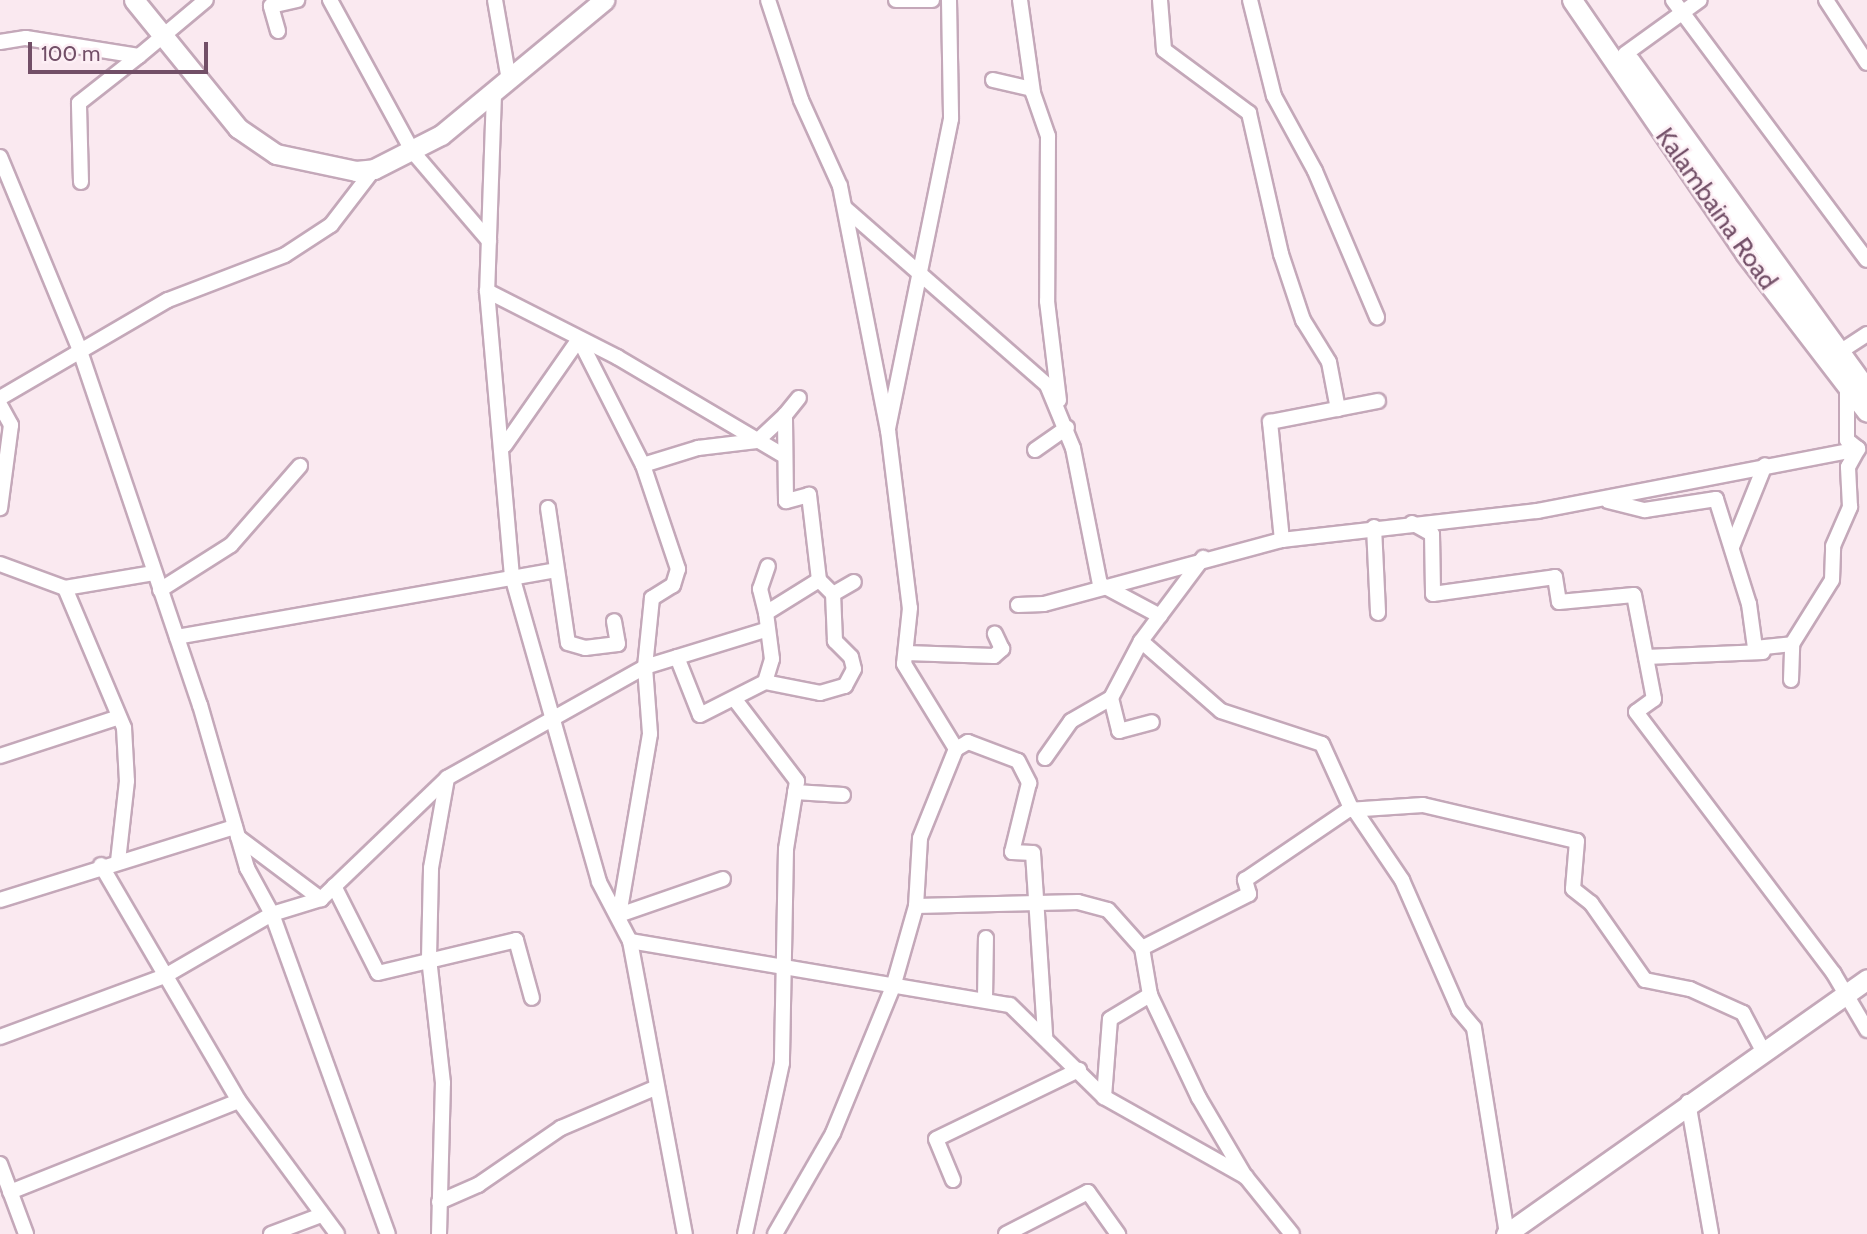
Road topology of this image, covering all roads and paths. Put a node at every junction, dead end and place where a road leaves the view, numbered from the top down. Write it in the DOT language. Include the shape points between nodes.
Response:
graph roads {
  1 [pos="134,0"];
  2 [pos="206,0"];
  3 [pos="297,0"];
  4 [pos="330,0"];
  5 [pos="495,0"];
  6 [pos="604,0"];
  7 [pos="768,0"];
  8 [pos="896,0"];
  9 [pos="932,0"];
  10 [pos="949,0"];
  11 [pos="1020,0"];
  12 [pos="1160,0"];
  13 [pos="1250,0"];
  14 [pos="1572,0"];
  15 [pos="1589,0"];
  16 [pos="1673,0"];
  17 [pos="1700,0"];
  18 [pos="1826,0"];
  19 [pos="1682,13"];
  20 [pos="278,31"];
  21 [pos="163,38"];
  22 [pos="0,42"];
  23 [pos="1625,54"];
  24 [pos="1864,54"];
  25 [pos="139,56"];
  26 [pos="509,80"];
  27 [pos="993,80"];
  28 [pos="1032,89"];
  29 [pos="494,94"];
  30 [pos="413,152"];
  31 [pos="0,157"];
  32 [pos="374,169"];
  33 [pos="81,182"];
  34 [pos="846,209"];
  35 [pos="489,242"];
  36 [pos="1867,260"];
  37 [pos="921,274"];
  38 [pos="487,291"];
  39 [pos="1377,317"];
  40 [pos="1867,334"];
  41 [pos="579,339"];
  42 [pos="79,348"];
  43 [pos="1838,353"];
  44 [pos="1857,389"];
  45 [pos="3,391"];
  46 [pos="799,398"];
  47 [pos="1378,401"];
  48 [pos="0,405"];
  49 [pos="1338,409"];
  50 [pos="1867,412"];
  51 [pos="785,415"];
  52 [pos="1064,421"];
  53 [pos="888,430"];
  54 [pos="757,441"];
  55 [pos="505,445"];
  56 [pos="1858,449"];
  57 [pos="1035,450"];
  58 [pos="781,454"];
  59 [pos="643,465"];
  60 [pos="1765,465"];
  61 [pos="300,466"];
  62 [pos="3,478"];
  63 [pos="1601,499"];
  64 [pos="0,508"];
  65 [pos="548,508"];
  66 [pos="1412,523"];
  67 [pos="1374,527"];
  68 [pos="1282,540"];
  69 [pos="1732,547"];
  70 [pos="1203,558"];
  71 [pos="0,564"];
  72 [pos="768,566"];
  73 [pos="555,570"];
  74 [pos="154,573"];
  75 [pos="513,579"];
  76 [pos="819,580"];
  77 [pos="854,582"];
  78 [pos="1100,584"];
  79 [pos="65,588"];
  80 [pos="160,590"];
  81 [pos="833,594"];
  82 [pos="1018,605"];
  83 [pos="766,613"];
  84 [pos="1378,613"];
  85 [pos="1160,615"];
  86 [pos="614,621"];
  87 [pos="765,630"];
  88 [pos="995,635"];
  89 [pos="177,638"];
  90 [pos="1140,641"];
  91 [pos="1791,644"];
  92 [pos="1763,652"];
  93 [pos="906,653"];
  94 [pos="677,657"];
  95 [pos="1646,657"];
  96 [pos="645,667"];
  97 [pos="1791,680"];
  98 [pos="765,682"];
  99 [pos="1111,698"];
  100 [pos="736,701"];
  101 [pos="556,716"];
  102 [pos="119,717"];
  103 [pos="1152,722"];
  104 [pos="956,749"];
  105 [pos="0,757"];
  106 [pos="1045,758"];
  107 [pos="447,778"];
  108 [pos="795,792"];
  109 [pos="844,795"];
  110 [pos="1353,808"];
  111 [pos="236,832"];
  112 [pos="118,861"];
  113 [pos="101,865"];
  114 [pos="723,879"];
  115 [pos="334,886"];
  116 [pos="321,899"];
  117 [pos="0,900"];
  118 [pos="1038,901"];
  119 [pos="916,906"];
  120 [pos="272,914"];
  121 [pos="619,915"];
  122 [pos="986,938"];
  123 [pos="629,941"];
  124 [pos="1142,948"];
  125 [pos="430,960"];
  126 [pos="788,967"];
  127 [pos="165,976"];
  128 [pos="1867,979"];
  129 [pos="893,987"];
  130 [pos="1845,994"];
  131 [pos="1150,995"];
  132 [pos="532,998"];
  133 [pos="985,999"];
  134 [pos="1867,1030"];
  135 [pos="1045,1036"];
  136 [pos="0,1037"];
  137 [pos="1762,1049"];
  138 [pos="1079,1070"];
  139 [pos="657,1087"];
  140 [pos="1104,1097"];
  141 [pos="239,1101"];
  142 [pos="1688,1102"];
  143 [pos="0,1164"];
  144 [pos="1246,1177"];
  145 [pos="953,1180"];
  146 [pos="10,1192"];
  147 [pos="439,1202"];
  148 [pos="319,1216"];
  149 [pos="26,1234"];
  150 [pos="271,1234"];
  151 [pos="337,1234"];
  152 [pos="388,1234"];
  153 [pos="439,1234"];
  154 [pos="685,1234"];
  155 [pos="745,1234"];
  156 [pos="775,1234"];
  157 [pos="1006,1234"];
  158 [pos="1118,1234"];
  159 [pos="1292,1234"];
  160 [pos="1506,1234"];
  161 [pos="1711,1234"];
  1 -- 21 [label="street"];
  2 -- 21 [label="street"];
  3 -- 20 [label="street" via="271,6"];
  4 -- 30 [label="street"];
  5 -- 26 [label="street"];
  6 -- 26 [label="street"];
  7 -- 34 [label="street"];
  8 -- 9 [label="street"];
  10 -- 37 [label="street" via="951,119"];
  11 -- 28 [label="street"];
  12 -- 49 [label="street" via="1164,50 1249,113 1282,254 1303,320 1329,362"];
  13 -- 39 [label="street" via="1274,96 1315,171"];
  14 -- 44 [label="street, Kalambaina Road" via="1745,253"];
  15 -- 23 [label="street"];
  16 -- 19 [label="street"];
  17 -- 19 [label="street"];
  18 -- 24 [label="street"];
  19 -- 23 [label="street"];
  19 -- 36 [label="street"];
  21 -- 25 [label="street"];
  21 -- 32 [label="street" via="238,128 276,154 321,167"];
  22 -- 25 [label="street" via="26,38"];
  23 -- 43 [label="street"];
  25 -- 33 [label="street" via="79,103"];
  26 -- 29 [label="street"];
  27 -- 28 [label="street"];
  28 -- 52 [label="street" via="1048,136 1047,301"];
  29 -- 30 [label="street"];
  29 -- 35 [label="street"];
  30 -- 32 [label="street"];
  30 -- 35 [label="street"];
  31 -- 42 [label="street"];
  32 -- 42 [label="street" via="331,225 285,255 168,300"];
  34 -- 37 [label="street"];
  34 -- 53 [label="street"];
  35 -- 38 [label="street"];
  37 -- 52 [label="street" via="1047,385"];
  37 -- 53 [label="street"];
  38 -- 41 [label="street"];
  38 -- 55 [label="street"];
  40 -- 43 [label="street"];
  41 -- 54 [label="street"];
  41 -- 55 [label="street"];
  41 -- 59 [label="street"];
  42 -- 45 [label="street"];
  42 -- 74 [label="street"];
  43 -- 44 [label="street"];
  44 -- 50 [label="street, Kalambaina Road"];
  44 -- 56 [label="street" via="1847,440"];
  46 -- 51 [label="street"];
  47 -- 49 [label="street"];
  48 -- 62 [label="street" via="11,425"];
  49 -- 68 [label="street" via="1269,422"];
  51 -- 54 [label="street"];
  51 -- 58 [label="street"];
  52 -- 57 [label="street"];
  52 -- 78 [label="street"];
  53 -- 93 [label="street" via="910,608"];
  54 -- 58 [label="street"];
  54 -- 59 [label="street" via="698,448"];
  55 -- 75 [label="street"];
  56 -- 60 [label="street"];
  56 -- 91 [label="street" via="1849,467 1850,507 1833,546 1832,580"];
  58 -- 76 [label="street" via="786,501 809,495"];
  59 -- 96 [label="street" via="678,569 673,585 652,598"];
  60 -- 63 [label="street"];
  60 -- 69 [label="street"];
  61 -- 80 [label="street" via="231,545"];
  62 -- 64 [label="street"];
  63 -- 66 [label="street"];
  63 -- 69 [label="street" via="1645,509 1716,499"];
  65 -- 73 [label="street"];
  66 -- 67 [label="street"];
  66 -- 95 [label="street" via="1432,534 1433,594 1555,577 1559,602 1634,595"];
  67 -- 68 [label="street"];
  67 -- 84 [label="street"];
  68 -- 70 [label="street"];
  69 -- 92 [label="street" via="1755,648"];
  70 -- 78 [label="street"];
  70 -- 85 [label="street"];
  71 -- 79 [label="street"];
  72 -- 83 [label="street" via="760,589"];
  73 -- 75 [label="street"];
  73 -- 86 [label="street" via="568,643 585,648 618,644"];
  74 -- 79 [label="street"];
  74 -- 80 [label="street"];
  75 -- 89 [label="street"];
  75 -- 101 [label="street"];
  76 -- 81 [label="street"];
  76 -- 83 [label="street"];
  77 -- 81 [label="street"];
  78 -- 82 [label="street" via="1044,604"];
  78 -- 85 [label="street"];
  79 -- 102 [label="street"];
  80 -- 89 [label="street"];
  81 -- 98 [label="street" via="835,641 855,664 845,686 820,693"];
  83 -- 87 [label="street"];
  85 -- 90 [label="street"];
  87 -- 94 [label="street"];
  87 -- 98 [label="street" via="772,659"];
  88 -- 93 [label="street" via="1002,649 994,656"];
  89 -- 111 [label="street"];
  90 -- 99 [label="street"];
  90 -- 110 [label="street" via="1221,711 1322,744"];
  91 -- 92 [label="street"];
  91 -- 97 [label="street"];
  92 -- 95 [label="street"];
  93 -- 104 [label="street" via="909,677"];
  94 -- 96 [label="street"];
  94 -- 100 [label="street" via="700,715"];
  95 -- 130 [label="street" via="1654,699 1636,712"];
  96 -- 101 [label="street"];
  96 -- 121 [label="street" via="650,734"];
  98 -- 100 [label="street"];
  99 -- 103 [label="street" via="1119,731"];
  99 -- 106 [label="street" via="1071,721"];
  100 -- 108 [label="street" via="743,717 763,729 783,756 797,781"];
  101 -- 107 [label="street"];
  101 -- 121 [label="street" via="599,882"];
  102 -- 105 [label="street"];
  102 -- 112 [label="street" via="127,781"];
  104 -- 118 [label="street" via="968,742 988,746 1018,761 1024,772 1029,783 1012,852 1033,853"];
  104 -- 119 [label="street" via="920,838"];
  107 -- 115 [label="street"];
  107 -- 125 [label="street" via="431,868"];
  108 -- 109 [label="street"];
  108 -- 126 [label="street" via="786,849"];
  110 -- 124 [label="street" via="1245,880 1249,894"];
  110 -- 137 [label="street" via="1423,804 1570,836 1577,841 1573,889 1606,922 1644,980 1690,989 1743,1013"];
  110 -- 160 [label="street" via="1402,880 1459,1010 1474,1028"];
  111 -- 112 [label="street"];
  111 -- 116 [label="street"];
  111 -- 120 [label="street"];
  112 -- 113 [label="street"];
  113 -- 117 [label="street"];
  113 -- 127 [label="street"];
  114 -- 121 [label="street"];
  115 -- 116 [label="street"];
  115 -- 125 [label="street" via="378,973"];
  116 -- 120 [label="street"];
  118 -- 119 [label="street"];
  118 -- 124 [label="street" via="1108,910"];
  118 -- 135 [label="street"];
  119 -- 129 [label="street"];
  120 -- 127 [label="street"];
  120 -- 152 [label="street"];
  121 -- 123 [label="street"];
  122 -- 133 [label="street"];
  123 -- 126 [label="street"];
  123 -- 139 [label="street"];
  124 -- 131 [label="street"];
  125 -- 132 [label="street" via="516,940"];
  125 -- 147 [label="street" via="443,1083"];
  126 -- 129 [label="street"];
  126 -- 155 [label="street" via="782,1063"];
  127 -- 136 [label="street"];
  127 -- 141 [label="street"];
  128 -- 130 [label="street"];
  129 -- 133 [label="street"];
  129 -- 156 [label="street" via="833,1133"];
  130 -- 134 [label="street"];
  130 -- 137 [label="street"];
  131 -- 140 [label="street" via="1110,1019"];
  131 -- 144 [label="street" via="1199,1098"];
  133 -- 135 [label="street" via="1010,1004"];
  135 -- 138 [label="street"];
  137 -- 142 [label="street"];
  138 -- 140 [label="street"];
  138 -- 145 [label="street" via="936,1139"];
  139 -- 147 [label="street" via="561,1128 478,1185"];
  139 -- 154 [label="street"];
  140 -- 144 [label="street"];
  141 -- 146 [label="street"];
  141 -- 148 [label="street"];
  142 -- 160 [label="street"];
  142 -- 161 [label="street"];
  143 -- 146 [label="street"];
  144 -- 159 [label="street"];
  146 -- 149 [label="street"];
  147 -- 153 [label="street"];
  148 -- 150 [label="street"];
  148 -- 151 [label="street"];
  157 -- 158 [label="street" via="1088,1192"];
}
